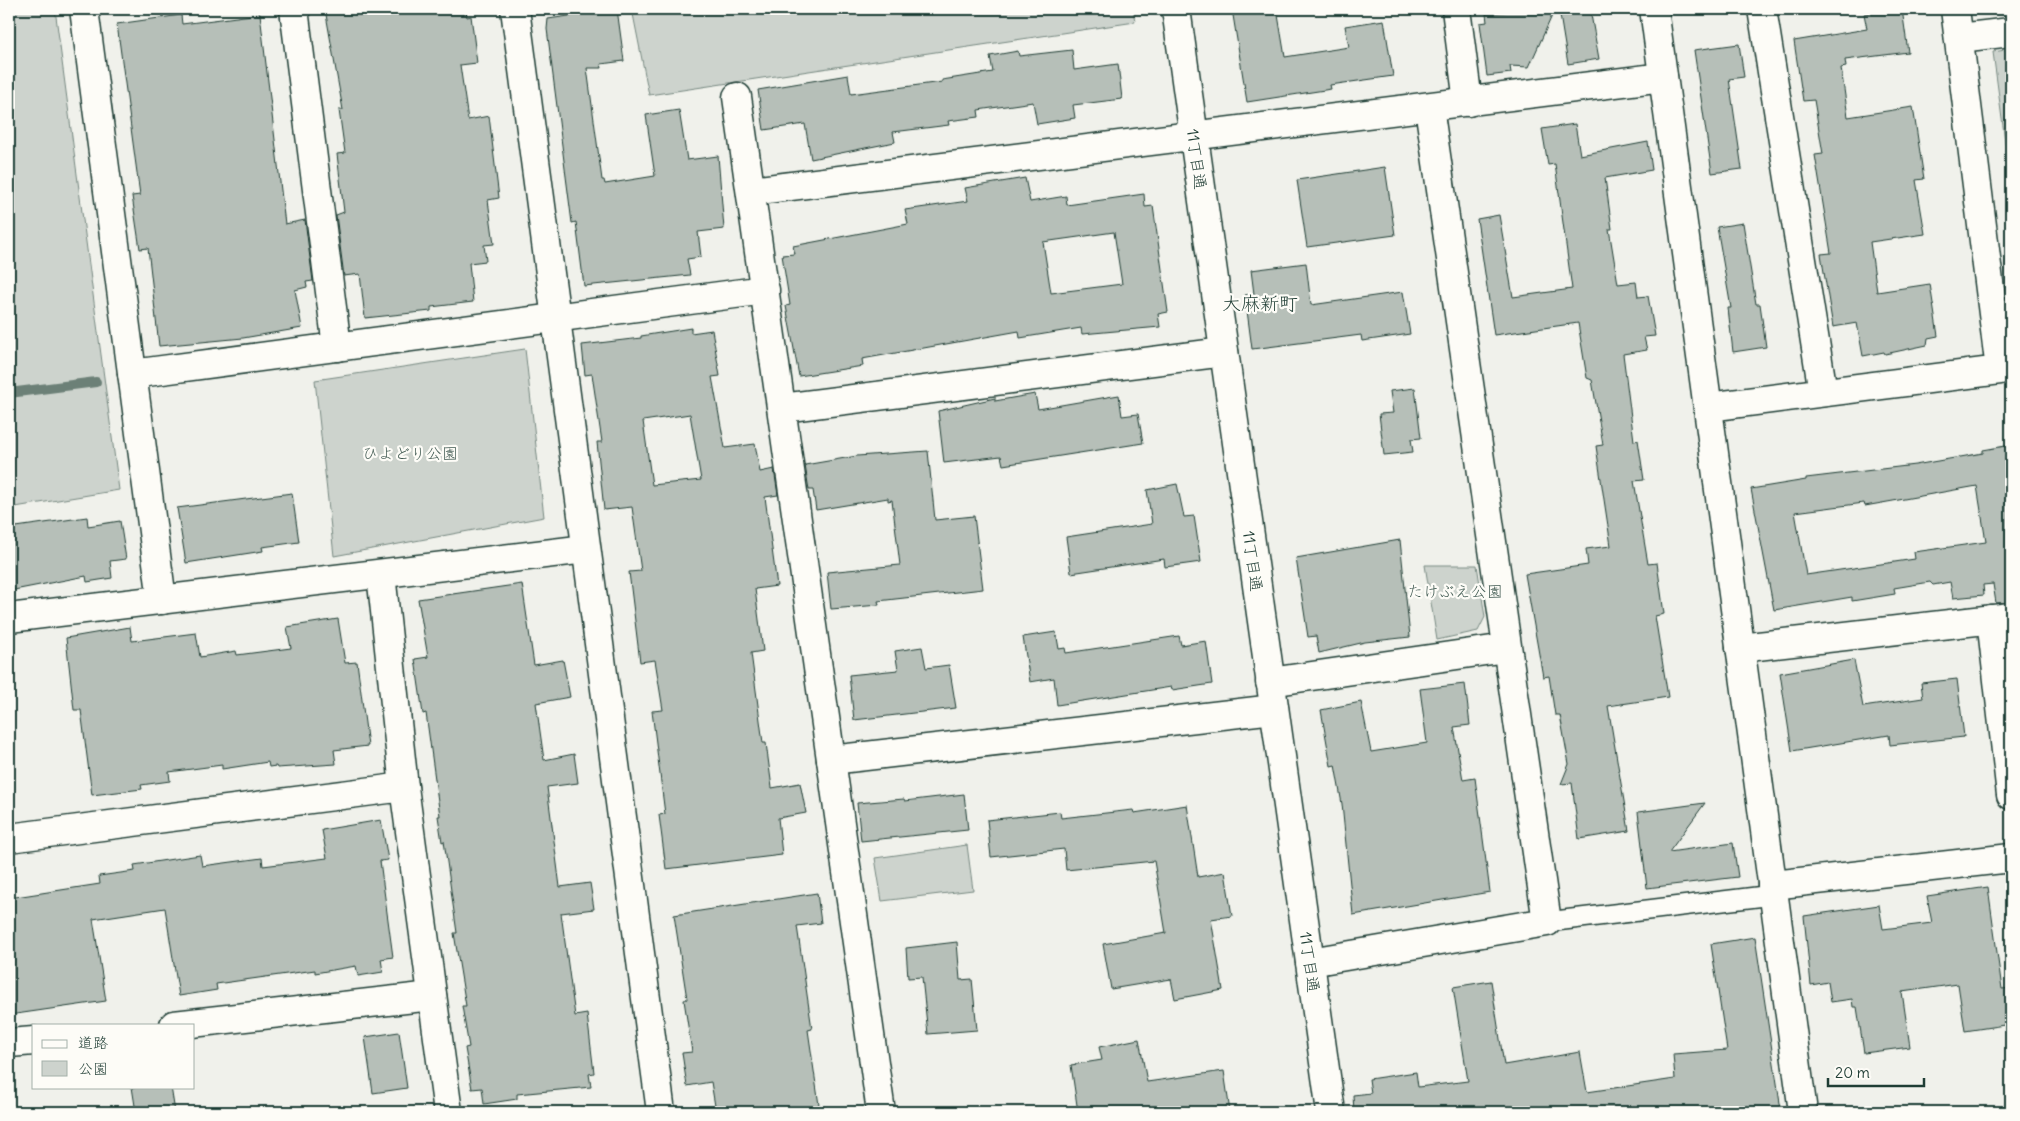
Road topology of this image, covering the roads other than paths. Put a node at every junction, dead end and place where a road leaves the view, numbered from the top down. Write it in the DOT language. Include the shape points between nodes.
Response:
graph roads {
  1 [pos="84,9"];
  2 [pos="294,9"];
  3 [pos="515,9"];
  4 [pos="1176,9"];
  5 [pos="1456,9"];
  6 [pos="1654,9"];
  7 [pos="1762,9"];
  8 [pos="1956,9"];
  9 [pos="2011,32"];
  10 [pos="1959,38"];
  11 [pos="1663,76"];
  12 [pos="737,96"];
  13 [pos="1468,102"];
  14 [pos="1429,107"];
  15 [pos="1194,134"];
  16 [pos="751,191"];
  17 [pos="2000,277"];
  18 [pos="765,290"];
  19 [pos="556,318"];
  20 [pos="337,347"];
  21 [pos="1224,352"];
  22 [pos="132,374"];
  23 [pos="1822,392"];
  24 [pos="1708,406"];
  25 [pos="782,408"];
  26 [pos="586,549"];
  27 [pos="381,574"];
  28 [pos="162,600"];
  29 [pos="9,618"];
  30 [pos="2001,618"];
  31 [pos="1506,648"];
  32 [pos="1740,648"];
  33 [pos="1270,682"];
  34 [pos="1274,709"];
  35 [pos="831,760"];
  36 [pos="404,787"];
  37 [pos="2011,795"];
  38 [pos="9,838"];
  39 [pos="2011,858"];
  40 [pos="1773,890"];
  41 [pos="1547,922"];
  42 [pos="1310,962"];
  43 [pos="432,996"];
  44 [pos="183,1024"];
  45 [pos="32,1041"];
  46 [pos="9,1044"];
  47 [pos="448,1112"];
  48 [pos="661,1112"];
  49 [pos="881,1112"];
  50 [pos="1331,1112"];
  51 [pos="1803,1112"];
  1 -- 22 [label="street"];
  2 -- 20 [label="street"];
  3 -- 19 [label="street"];
  4 -- 15 [label="street, 11丁目通"];
  5 -- 13 [label="street"];
  6 -- 11 [label="street"];
  7 -- 23 [label="street"];
  8 -- 10 [label="street"];
  9 -- 10 [label="street"];
  10 -- 17 [label="street"];
  11 -- 13 [label="street"];
  11 -- 24 [label="street"];
  12 -- 16 [label="street"];
  13 -- 14 [label="street"];
  14 -- 15 [label="street"];
  14 -- 31 [label="street"];
  15 -- 16 [label="street"];
  15 -- 21 [label="street, 11丁目通"];
  16 -- 18 [label="street"];
  17 -- 23 [label="street" via="2000,370"];
  18 -- 19 [label="street"];
  18 -- 25 [label="street"];
  19 -- 20 [label="street"];
  19 -- 26 [label="street"];
  20 -- 22 [label="street"];
  21 -- 25 [label="street"];
  21 -- 33 [label="street, 11丁目通"];
  22 -- 28 [label="street"];
  23 -- 24 [label="street"];
  24 -- 32 [label="street"];
  25 -- 35 [label="street"];
  26 -- 27 [label="street"];
  26 -- 48 [label="street"];
  27 -- 28 [label="street"];
  27 -- 36 [label="street"];
  28 -- 29 [label="street"];
  30 -- 32 [label="street"];
  30 -- 37 [label="street"];
  31 -- 33 [label="street"];
  31 -- 41 [label="street"];
  32 -- 40 [label="street"];
  33 -- 34 [label="street, 11丁目通"];
  34 -- 35 [label="street"];
  34 -- 42 [label="street, 11丁目通"];
  35 -- 49 [label="street"];
  36 -- 38 [label="street"];
  36 -- 43 [label="street"];
  39 -- 40 [label="street"];
  40 -- 41 [label="lane"];
  40 -- 51 [label="street"];
  41 -- 42 [label="street"];
  42 -- 50 [label="street, 11丁目通"];
  43 -- 44 [label="street"];
  43 -- 47 [label="street"];
  45 -- 46 [label="street"];
}
